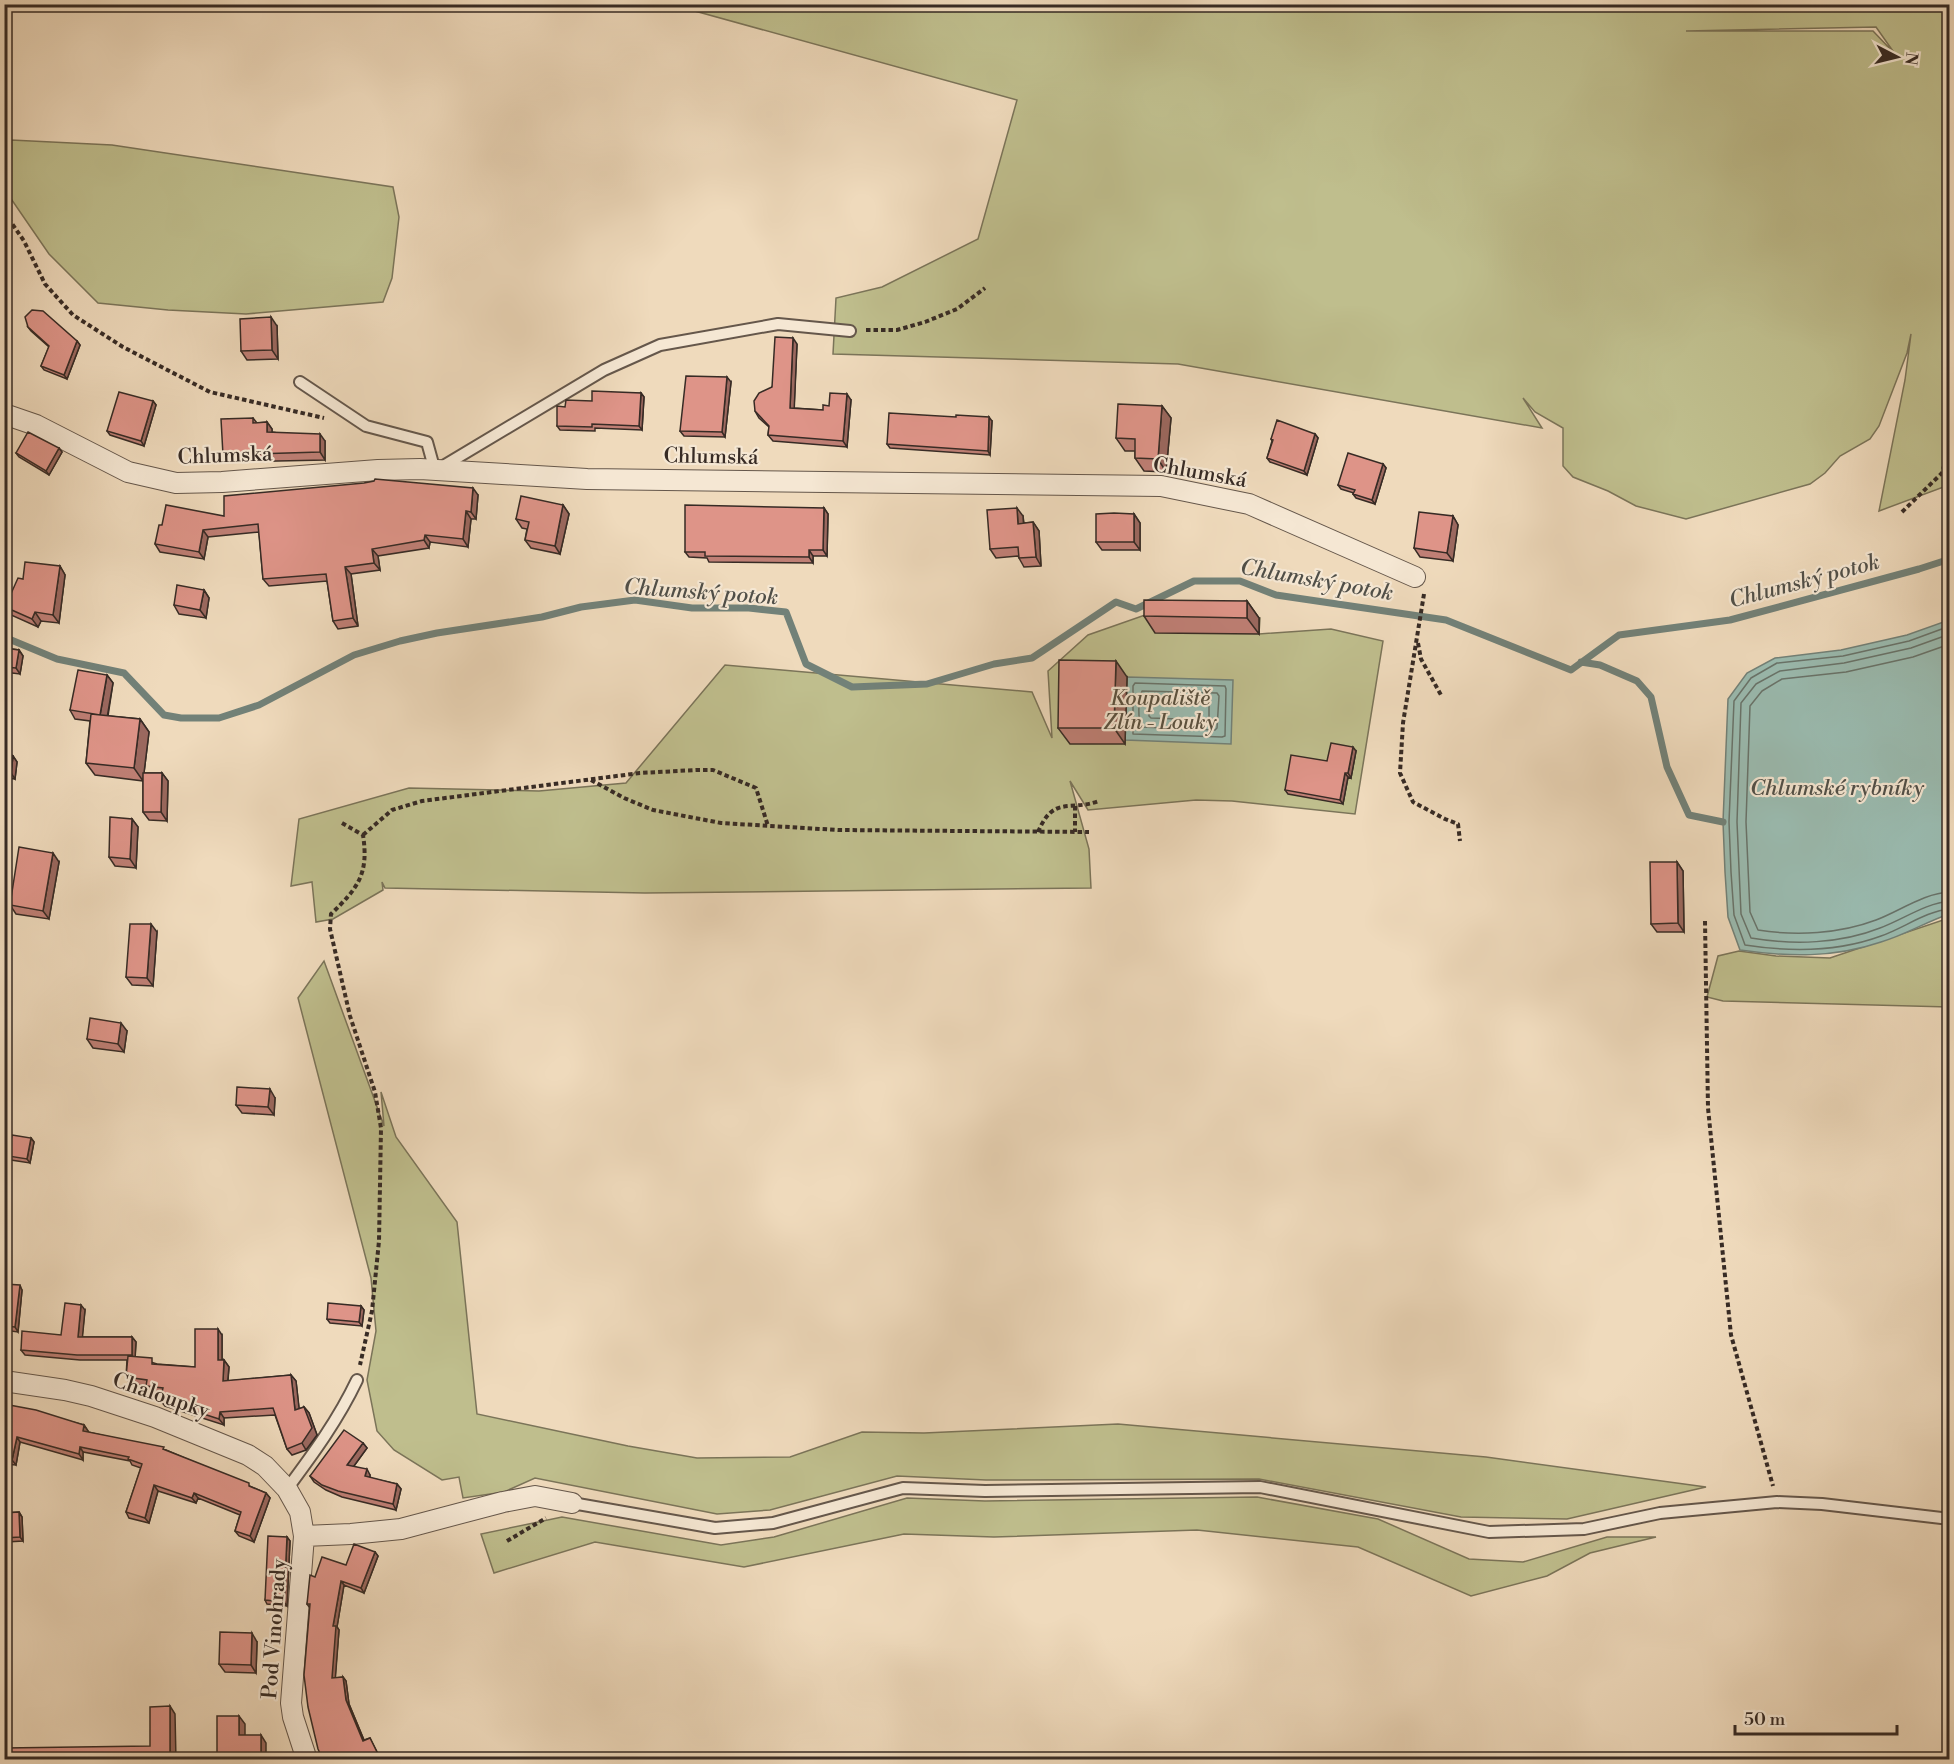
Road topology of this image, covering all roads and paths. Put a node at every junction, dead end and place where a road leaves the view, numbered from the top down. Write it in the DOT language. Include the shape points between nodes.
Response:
graph roads {
  1 [pos="4,212"];
  2 [pos="985,288"];
  3 [pos="850,331"];
  4 [pos="300,382"];
  5 [pos="4,414"];
  6 [pos="331,419"];
  7 [pos="1950,445"];
  8 [pos="435,471"];
  9 [pos="1902,512"];
  10 [pos="1414,577"];
  11 [pos="1421,608"];
  12 [pos="1417,639"];
  13 [pos="1441,695"];
  14 [pos="591,780"];
  15 [pos="1099,801"];
  16 [pos="1075,806"];
  17 [pos="342,823"];
  18 [pos="768,826"];
  19 [pos="1038,832"];
  20 [pos="1075,832"];
  21 [pos="1089,832"];
  22 [pos="363,835"];
  23 [pos="1460,841"];
  24 [pos="1706,921"];
  25 [pos="357,1380"];
  26 [pos="4,1381"];
  27 [pos="287,1489"];
  28 [pos="1778,1502"];
  29 [pos="572,1503"];
  30 [pos="1950,1519"];
  31 [pos="304,1536"];
  32 [pos="507,1541"];
  33 [pos="307,1760"];
  1 -- 6 [label="path" via="24,241 45,285 73,315 123,348 210,392"];
  2 -- 3 [label="path" via="957,309 925,322 897,330"];
  3 -- 8 [label="lane" via="778,324 660,345 604,369"];
  4 -- 8 [label="lane" via="366,426 427,442"];
  5 -- 8 [label="street, Chlumská" via="36,425 128,472 176,483 378,470"];
  7 -- 9 [label="path" via="1942,472"];
  8 -- 10 [label="street, Chlumská" via="568,478 1161,486 1249,504"];
  11 -- 12 [label="path"];
  12 -- 13 [label="path" via="1421,659"];
  12 -- 23 [label="path" via="1400,773 1413,802 1458,824"];
  14 -- 18 [label="path" via="653,810 721,823"];
  14 -- 18 [label="path" via="713,770 756,788"];
  14 -- 22 [label="path" via="422,801 392,810"];
  15 -- 16 [label="path"];
  16 -- 19 [label="path" via="1058,806 1044,817"];
  16 -- 20 [label="path"];
  17 -- 22 [label="path"];
  18 -- 19 [label="path"];
  19 -- 20 [label="path"];
  20 -- 21 [label="path"];
  22 -- 25 [label="path" via="367,857 360,880 331,914 330,929 350,1016 375,1092 381,1128 379,1241 372,1311"];
  24 -- 28 [label="path" via="1708,1108 1731,1335"];
  25 -- 27 [label="lane" via="323,1440"];
  26 -- 27 [label="street, Chaloupky" via="65,1390 155,1417 229,1445 265,1466"];
  27 -- 31 [label="street, Chaloupky" via="300,1512"];
  28 -- 29 [label="lane" via="1660,1513 1584,1529 1489,1532 1260,1487 985,1491 903,1488 773,1523 716,1528"];
  28 -- 30 [label="lane"];
  29 -- 31 [label="street" via="535,1496 401,1529"];
  29 -- 32 [label="path"];
  31 -- 33 [label="street, Pod Vinohrady" via="291,1704"];
}
